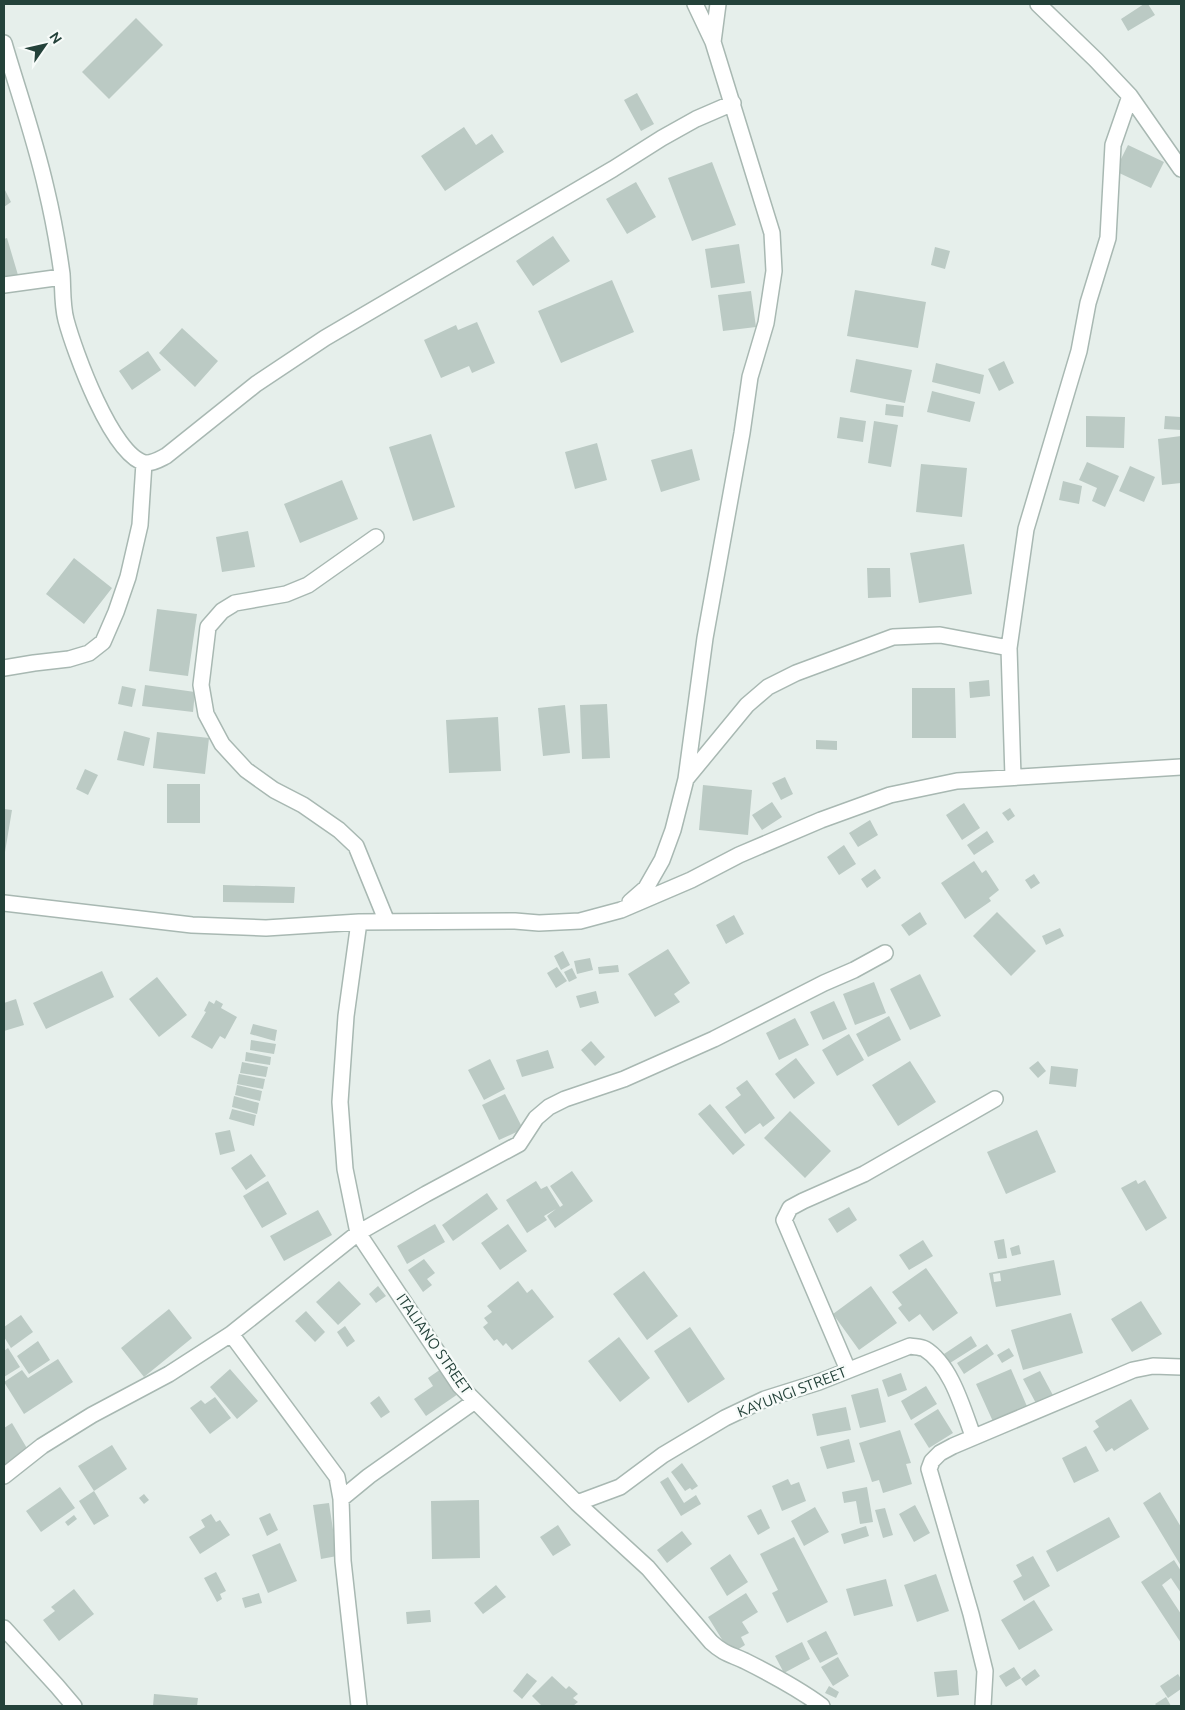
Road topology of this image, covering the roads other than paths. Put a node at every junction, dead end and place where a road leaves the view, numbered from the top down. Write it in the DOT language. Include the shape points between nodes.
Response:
graph roads {
  1 [pos="695,4"];
  2 [pos="718,4"];
  3 [pos="1038,4"];
  4 [pos="4,42"];
  5 [pos="713,42"];
  6 [pos="1130,96"];
  7 [pos="732,103"];
  8 [pos="1181,169"];
  9 [pos="62,277"];
  10 [pos="4,285"];
  11 [pos="144,463"];
  12 [pos="376,537"];
  13 [pos="1009,648"];
  14 [pos="4,668"];
  15 [pos="1181,767"];
  16 [pos="1012,776"];
  17 [pos="686,780"];
  18 [pos="4,903"];
  19 [pos="621,910"];
  20 [pos="359,922"];
  21 [pos="387,922"];
  22 [pos="885,953"];
  23 [pos="995,1099"];
  24 [pos="358,1233"];
  25 [pos="231,1334"];
  26 [pos="1181,1367"];
  27 [pos="848,1370"];
  28 [pos="475,1401"];
  29 [pos="973,1436"];
  30 [pos="4,1476"];
  31 [pos="341,1499"];
  32 [pos="577,1503"];
  33 [pos="4,1628"];
  34 [pos="74,1706"];
  35 [pos="359,1706"];
  36 [pos="822,1706"];
  37 [pos="983,1706"];
  1 -- 5 [label="street"];
  2 -- 5 [label="street"];
  3 -- 6 [label="street"];
  4 -- 9 [label="street" via="46,187"];
  5 -- 7 [label="street"];
  6 -- 8 [label="street"];
  6 -- 13 [label="street" via="1113,145 1108,238 1026,529"];
  7 -- 11 [label="street" via="662,138 325,338 256,384 166,456"];
  7 -- 17 [label="street" via="772,234 774,271 766,323 750,377 705,638"];
  9 -- 10 [label="street"];
  9 -- 11 [label="street" via="65,318 83,372 111,429 134,457"];
  11 -- 14 [label="street" via="140,525 128,577 104,642 89,653 69,659"];
  12 -- 21 [label="street" via="308,584 286,594 235,602 222,611 208,627 201,686 206,714 222,744 246,770 339,830 356,846"];
  13 -- 16 [label="street"];
  13 -- 17 [label="street" via="940,635 894,638 796,673 768,687 747,705"];
  15 -- 16 [label="street"];
  16 -- 19 [label="street" via="958,781 890,795 812,824"];
  17 -- 19 [label="street" via="662,860 646,888"];
  18 -- 20 [label="street" via="192,925 266,928"];
  19 -- 21 [label="street" via="580,921 548,923"];
  20 -- 21 [label="street"];
  20 -- 24 [label="street, ITALIANO STREET" via="346,1016 340,1102 345,1169"];
  22 -- 24 [label="street" via="714,1039 624,1079 549,1107 536,1118 519,1144"];
  23 -- 27 [label="street" via="864,1174 790,1208 784,1220"];
  24 -- 25 [label="street"];
  24 -- 28 [label="street, ITALIANO STREET" via="460,1386"];
  25 -- 30 [label="street" via="169,1374 50,1441"];
  25 -- 31 [label="street" via="337,1477"];
  26 -- 29 [label="street" via="1153,1366 1132,1370"];
  27 -- 29 [label="street, KAYUNGI STREET" via="910,1346 923,1348 934,1356 949,1376"];
  27 -- 32 [label="street, KAYUNGI STREET" via="765,1399 725,1418 663,1455 620,1487"];
  28 -- 31 [label="street" via="368,1476"];
  28 -- 32 [label="street, ITALIANO STREET"];
  29 -- 37 [label="street" via="940,1453 929,1468 985,1671"];
  31 -- 35 [label="street" via="343,1561"];
  32 -- 36 [label="street, ITALIANO STREET" via="648,1568 722,1652 744,1661"];
  33 -- 34 [label="street"];
}
